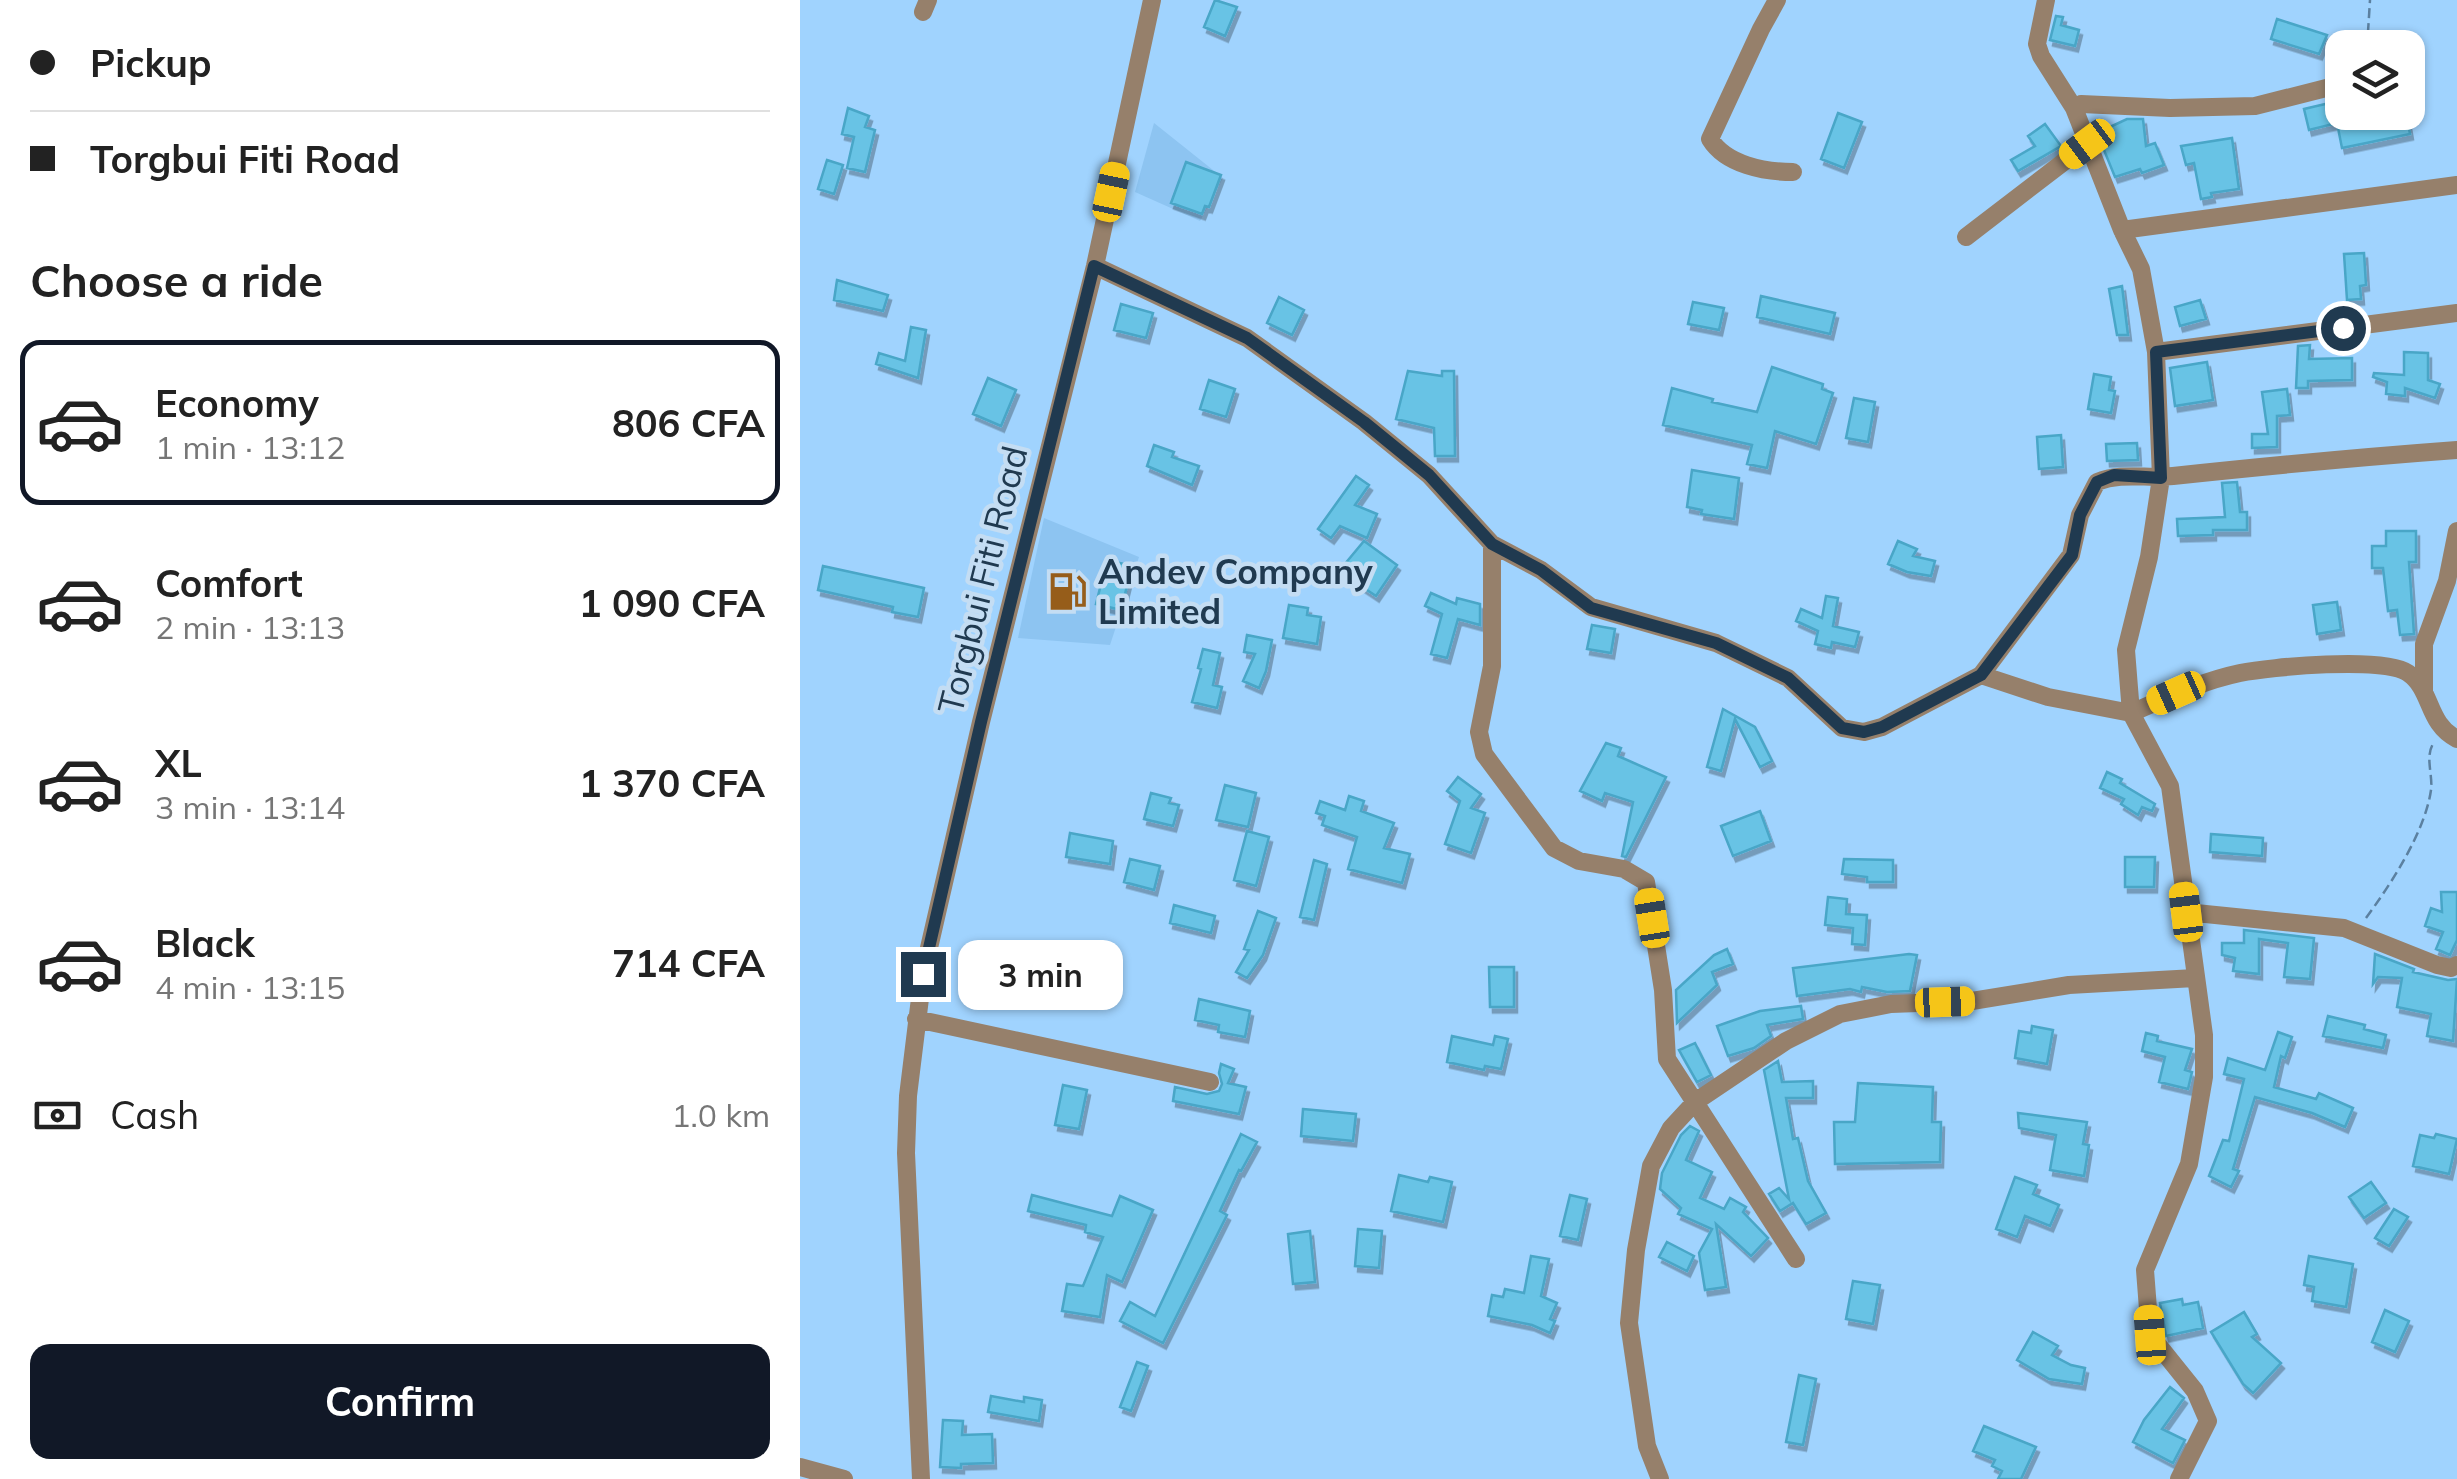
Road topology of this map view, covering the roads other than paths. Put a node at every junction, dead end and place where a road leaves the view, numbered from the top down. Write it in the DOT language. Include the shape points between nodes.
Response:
graph roads {
  1 [pos="1152,0"];
  2 [pos="1778,0"];
  3 [pos="2046,0"];
  4 [pos="2325,88"];
  5 [pos="2074,108"];
  6 [pos="2087,144"];
  7 [pos="1793,172"];
  8 [pos="2457,185"];
  9 [pos="2122,230"];
  10 [pos="1966,238"];
  11 [pos="1094,266"];
  12 [pos="2457,313"];
  13 [pos="2156,352"];
  14 [pos="2457,450"];
  15 [pos="2161,478"];
  16 [pos="2457,531"];
  17 [pos="1492,544"];
  18 [pos="1981,675"];
  19 [pos="2424,692"];
  20 [pos="2131,713"];
  21 [pos="2449,735"];
  22 [pos="2186,912"];
  23 [pos="2457,965"];
  24 [pos="2195,978"];
  25 [pos="916,1019"];
  26 [pos="1210,1082"];
  27 [pos="1695,1102"];
  28 [pos="1796,1259"];
  29 [pos="800,1466"];
  30 [pos="844,1479"];
  31 [pos="921,1479"];
  32 [pos="1660,1479"];
  33 [pos="2179,1479"];
  1 -- 11 [label="street, Torgbui Fiti Road"];
  2 -- 7 [label="street" via="1710,139 1716,149 1763,172"];
  3 -- 5 [label="street" via="2041,56"];
  4 -- 5 [label="street" via="2255,106"];
  5 -- 6 [label="street"];
  6 -- 9 [label="street"];
  6 -- 10 [label="street"];
  8 -- 9 [label="street"];
  9 -- 13 [label="street" via="2141,269"];
  11 -- 17 [label="street" via="1247,338 1429,475"];
  11 -- 25 [label="street, Torgbui Fiti Road" via="981,722"];
  12 -- 13 [label="street"];
  13 -- 15 [label="street"];
  14 -- 15 [label="street"];
  15 -- 18 [label="street" via="2114,475 2097,482 2080,515 2072,555"];
  15 -- 20 [label="street" via="2126,650"];
  16 -- 19 [label="street" via="2424,644"];
  17 -- 18 [label="street" via="1591,608 1716,643 1788,678 1842,728 1882,727"];
  17 -- 27 [label="street" via="1492,666 1479,732 1484,754 1554,848 1646,882 1667,1059"];
  18 -- 20 [label="street" via="2048,698"];
  19 -- 20 [label="street" via="2408,672 2373,663 2312,666 2240,673"];
  19 -- 21 [label="street"];
  20 -- 22 [label="street" via="2170,786"];
  22 -- 23 [label="street" via="2356,931 2438,965"];
  22 -- 24 [label="street"];
  24 -- 27 [label="street" via="2070,985 1840,1014"];
  24 -- 33 [label="street" via="2204,1077 2190,1164 2146,1270 2150,1335 2195,1391 2208,1422"];
  25 -- 26 [label="street"];
  25 -- 31 [label="street, Torgbui Fiti Road" via="906,1153"];
  27 -- 28 [label="street"];
  27 -- 32 [label="street" via="1671,1128 1652,1166 1634,1268 1630,1324 1647,1446"];
  29 -- 30 [label="street"];
}
